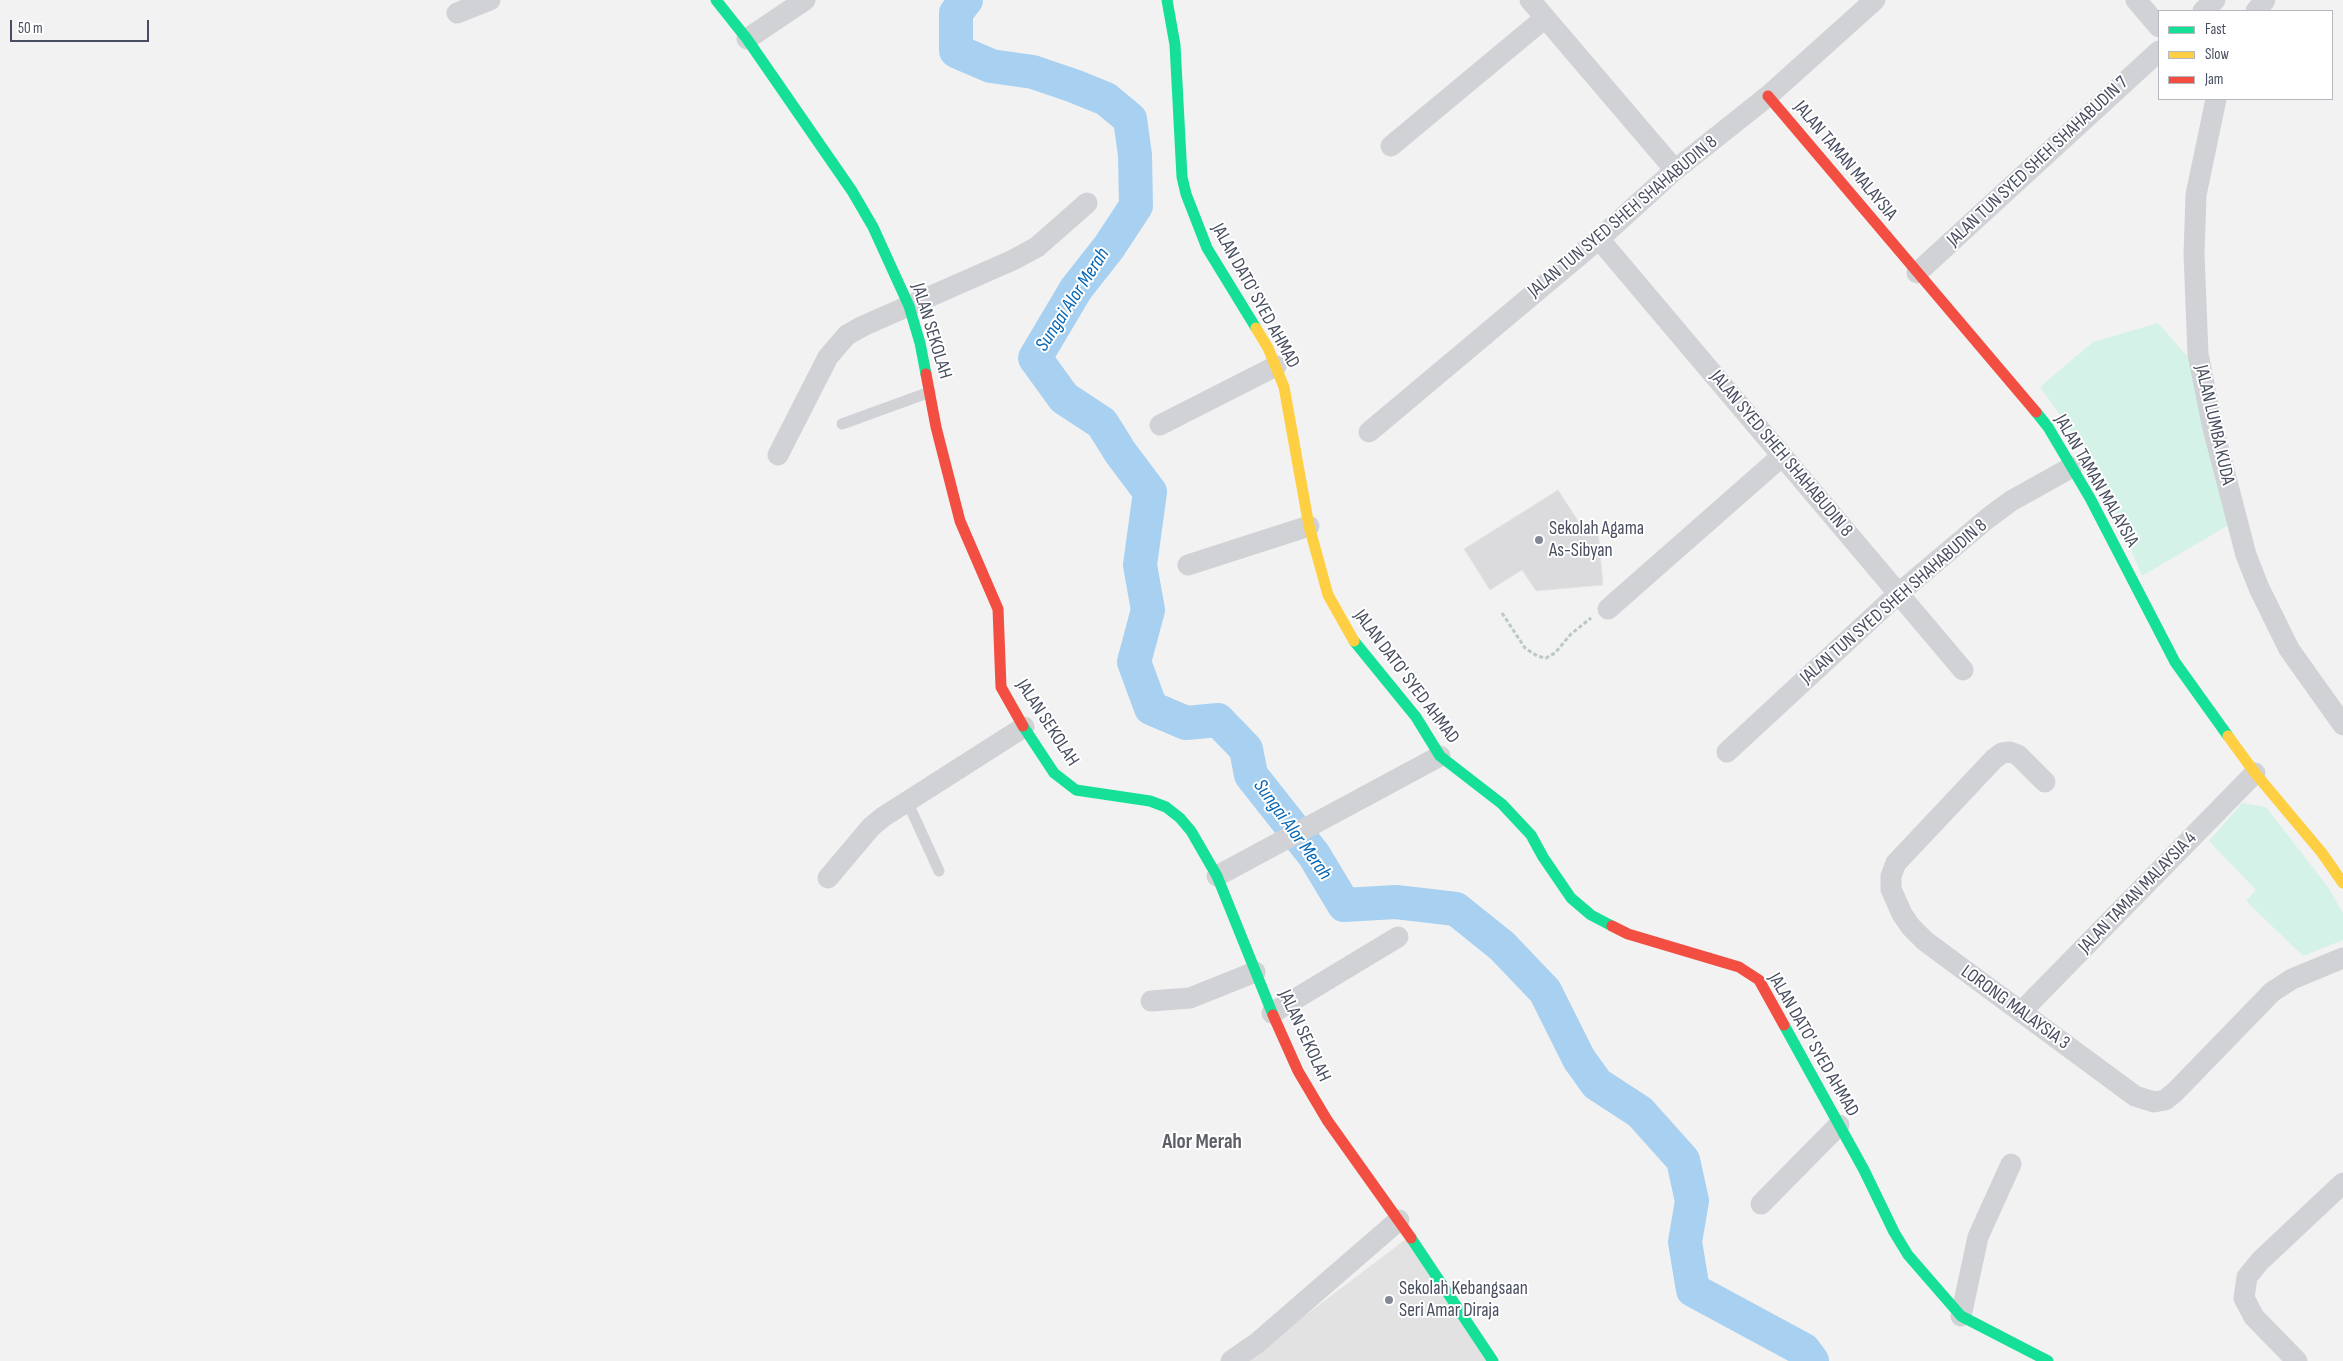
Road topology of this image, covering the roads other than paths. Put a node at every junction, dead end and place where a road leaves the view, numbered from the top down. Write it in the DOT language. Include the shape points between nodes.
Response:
graph roads {
  1 [pos="490,0"];
  2 [pos="716,0"];
  3 [pos="805,0"];
  4 [pos="1166,0"];
  5 [pos="1530,0"];
  6 [pos="1875,0"];
  7 [pos="2136,0"];
  8 [pos="2215,0"];
  9 [pos="2265,0"];
  10 [pos="2204,10"];
  11 [pos="2257,10"];
  12 [pos="457,13"];
  13 [pos="1545,18"];
  14 [pos="2158,26"];
  15 [pos="746,39"];
  16 [pos="2158,52"];
  17 [pos="1768,96"];
  18 [pos="2216,100"];
  19 [pos="1391,146"];
  20 [pos="1675,170"];
  21 [pos="1087,203"];
  22 [pos="1599,239"];
  23 [pos="1917,273"];
  24 [pos="909,306"];
  25 [pos="1276,366"];
  26 [pos="931,392"];
  27 [pos="842,424"];
  28 [pos="1160,426"];
  29 [pos="1369,432"];
  30 [pos="778,455"];
  31 [pos="1782,456"];
  32 [pos="2072,467"];
  33 [pos="1308,526"];
  34 [pos="1188,565"];
  35 [pos="1899,593"];
  36 [pos="1608,609"];
  37 [pos="1964,670"];
  38 [pos="2343,725"];
  39 [pos="1024,727"];
  40 [pos="1727,752"];
  41 [pos="1440,756"];
  42 [pos="2254,773"];
  43 [pos="2045,782"];
  44 [pos="908,801"];
  45 [pos="939,871"];
  46 [pos="1217,876"];
  47 [pos="828,878"];
  48 [pos="2343,883"];
  49 [pos="1398,937"];
  50 [pos="2343,958"];
  51 [pos="1255,972"];
  52 [pos="1150,1001"];
  53 [pos="2021,1012"];
  54 [pos="1272,1013"];
  55 [pos="1838,1125"];
  56 [pos="2011,1164"];
  57 [pos="2343,1183"];
  58 [pos="1761,1204"];
  59 [pos="1399,1220"];
  60 [pos="1960,1316"];
  61 [pos="1489,1356"];
  62 [pos="1231,1361"];
  63 [pos="1475,1361"];
  64 [pos="2048,1361"];
  65 [pos="2297,1361"];
  1 -- 12 [label="street"];
  2 -- 15 [label="street, JALAN SEKOLAH"];
  3 -- 15 [label="street"];
  4 -- 25 [label="street, JALAN DATO' SYED AHMAD" via="1175,45 1182,177 1186,194 1207,248"];
  5 -- 13 [label="street"];
  6 -- 17 [label="street, JALAN TUN SYED SHEH SHAHABUDIN 8"];
  7 -- 14 [label="street"];
  8 -- 10 [label="street"];
  9 -- 11 [label="street"];
  13 -- 19 [label="street"];
  13 -- 20 [label="street"];
  15 -- 24 [label="street, JALAN SEKOLAH" via="866,212"];
  16 -- 23 [label="street, JALAN TUN SYED SHEH SHAHABUDIN 7"];
  17 -- 20 [label="street, JALAN TUN SYED SHEH SHAHABUDIN 8"];
  17 -- 23 [label="street, JALAN TAMAN MALAYSIA"];
  18 -- 38 [label="street, JALAN LUMBA KUDA" via="2196,195 2194,254 2198,354 2212,424 2246,555 2259,588 2289,649"];
  20 -- 22 [label="street, JALAN TUN SYED SHEH SHAHABUDIN 8"];
  21 -- 24 [label="street" via="1037,247"];
  22 -- 29 [label="street, JALAN TUN SYED SHEH SHAHABUDIN 8"];
  22 -- 31 [label="street, JALAN SYED SHEH SHAHABUDIN 8"];
  23 -- 32 [label="street, JALAN TAMAN MALAYSIA" via="2048,427"];
  24 -- 26 [label="street, JALAN SEKOLAH"];
  24 -- 30 [label="street" via="863,326 837,345"];
  25 -- 28 [label="street"];
  25 -- 33 [label="street, JALAN DATO' SYED AHMAD" via="1288,405"];
  26 -- 27 [label="lane"];
  26 -- 39 [label="street, JALAN SEKOLAH" via="936,427 960,521 998,609 1001,687"];
  31 -- 35 [label="street, JALAN SYED SHEH SHAHABUDIN 8"];
  31 -- 36 [label="street"];
  32 -- 35 [label="street, JALAN TUN SYED SHEH SHAHABUDIN 8" via="2011,502"];
  32 -- 42 [label="street, JALAN TAMAN MALAYSIA" via="2174,662"];
  33 -- 34 [label="street"];
  33 -- 41 [label="street, JALAN DATO' SYED AHMAD" via="1328,594 1340,622 1416,717"];
  35 -- 37 [label="street, JALAN SYED SHEH SHAHABUDIN 8"];
  35 -- 40 [label="street, JALAN TUN SYED SHEH SHAHABUDIN 8"];
  39 -- 44 [label="street"];
  39 -- 46 [label="street, JALAN SEKOLAH" via="1054,773 1076,790 1150,801 1166,807 1191,831"];
  41 -- 46 [label="street"];
  41 -- 55 [label="street, JALAN DATO' SYED AHMAD" via="1502,804 1525,829 1570,898 1591,915 1628,934 1739,967 1759,980"];
  42 -- 48 [label="street, JALAN TAMAN MALAYSIA" via="2322,853"];
  42 -- 53 [label="street, JALAN TAMAN MALAYSIA 4"];
  43 -- 53 [label="street, LORONG MALAYSIA 3" via="2018,755 2002,753 1896,863 1891,876 1896,903 1911,927 1925,941"];
  44 -- 45 [label="lane"];
  44 -- 47 [label="street" via="871,827"];
  46 -- 51 [label="street, JALAN SEKOLAH"];
  49 -- 54 [label="street"];
  50 -- 53 [label="street, LORONG MALAYSIA 3" via="2292,978 2272,992 2175,1092 2165,1100 2154,1102 2135,1096"];
  51 -- 52 [label="street" via="1190,998"];
  51 -- 54 [label="street, JALAN SEKOLAH"];
  54 -- 59 [label="street, JALAN SEKOLAH" via="1298,1071 1327,1120"];
  55 -- 58 [label="street"];
  55 -- 60 [label="street, JALAN DATO' SYED AHMAD" via="1908,1255"];
  56 -- 60 [label="street" via="1978,1237"];
  57 -- 65 [label="street" via="2247,1277 2244,1298 2254,1317"];
  59 -- 61 [label="street, JALAN SEKOLAH"];
  59 -- 62 [label="street"];
  60 -- 64 [label="street, JALAN DATO' SYED AHMAD"];
  61 -- 63 [label="lane"];
}
